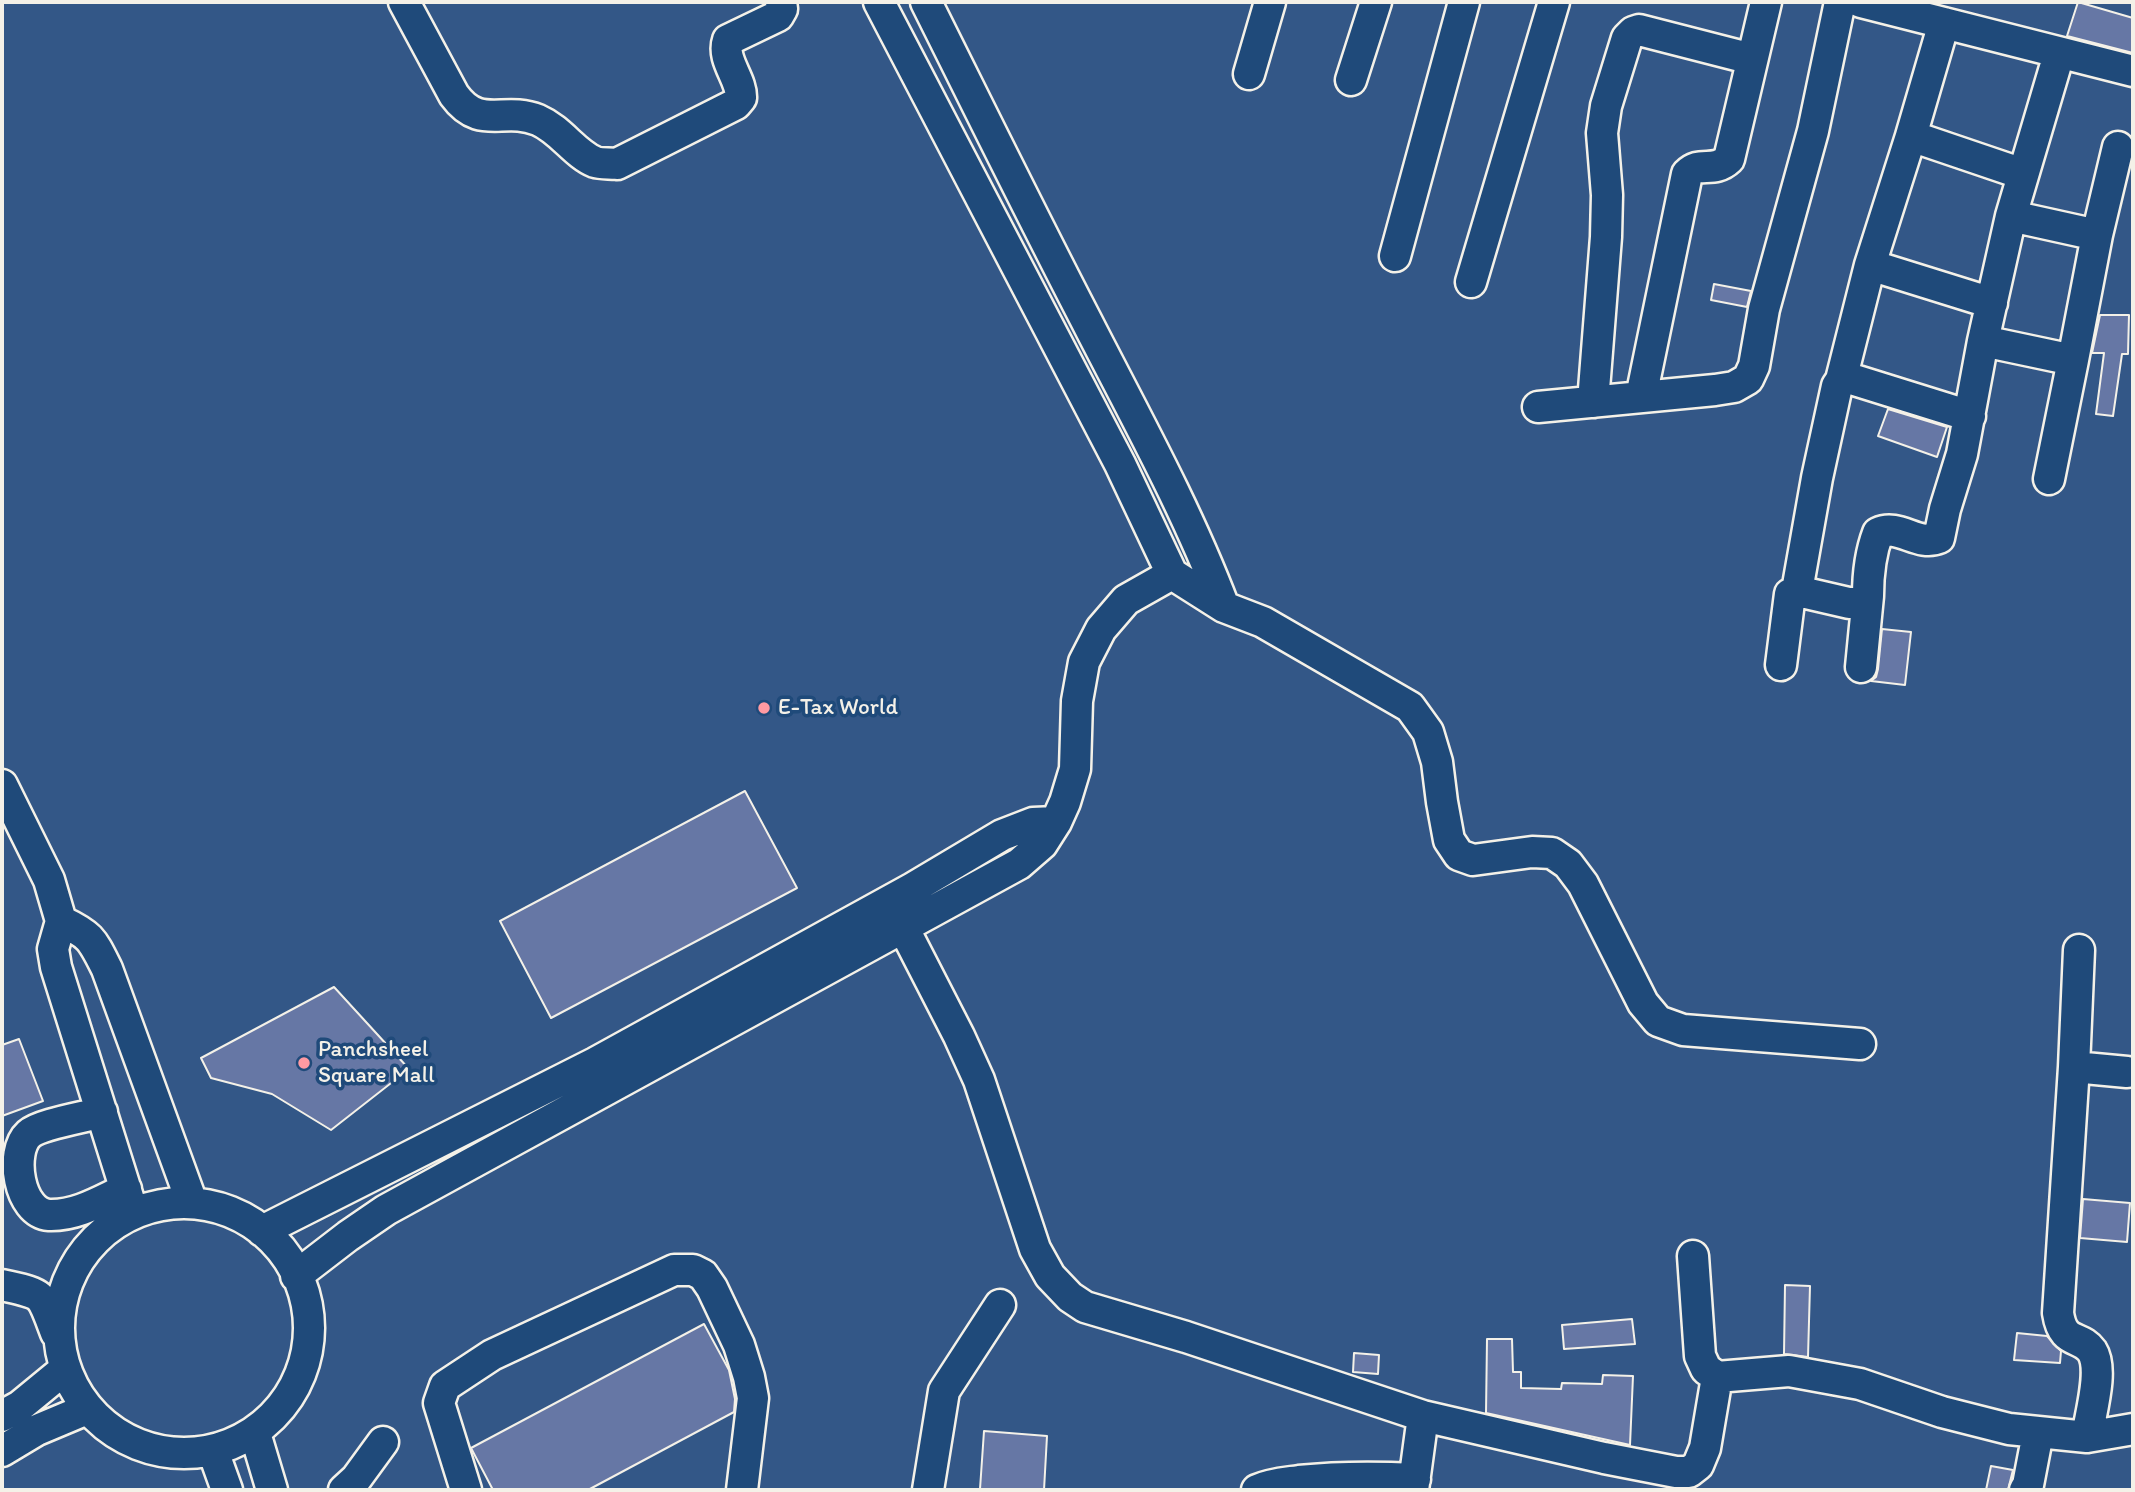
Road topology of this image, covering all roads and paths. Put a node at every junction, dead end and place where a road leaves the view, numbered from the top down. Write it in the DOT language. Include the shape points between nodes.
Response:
graph roads {
  1 [pos="404,2"];
  2 [pos="781,2"];
  3 [pos="879,2"];
  4 [pos="926,2"];
  5 [pos="1270,2"];
  6 [pos="1376,2"];
  7 [pos="1464,2"];
  8 [pos="1554,2"];
  9 [pos="1766,2"];
  10 [pos="1840,2"];
  11 [pos="1869,3"];
  12 [pos="1944,23"];
  13 [pos="2059,54"];
  14 [pos="1752,59"];
  15 [pos="2133,71"];
  16 [pos="1249,74"];
  17 [pos="1351,80"];
  18 [pos="1911,136"];
  19 [pos="2118,147"];
  20 [pos="2024,174"];
  21 [pos="2011,216"];
  22 [pos="2097,234"];
  23 [pos="1395,256"];
  24 [pos="1870,265"];
  25 [pos="1471,282"];
  26 [pos="1992,303"];
  27 [pos="1983,341"];
  28 [pos="2073,360"];
  29 [pos="1841,380"];
  30 [pos="1640,397"];
  31 [pos="1593,402"];
  32 [pos="1538,407"];
  33 [pos="1970,416"];
  34 [pos="2049,479"];
  35 [pos="1172,574"];
  36 [pos="1797,591"];
  37 [pos="1868,596"];
  38 [pos="1224,607"];
  39 [pos="1781,665"];
  40 [pos="1861,667"];
  41 [pos="2,785"];
  42 [pos="1056,822"];
  43 [pos="14,834"];
  44 [pos="865,914"];
  45 [pos="61,921"];
  46 [pos="891,934"];
  47 [pos="2079,950"];
  48 [pos="1860,1044"];
  49 [pos="2074,1067"];
  50 [pos="2127,1072"];
  51 [pos="102,1112"];
  52 [pos="370,1178"];
  53 [pos="191,1200"];
  54 [pos="130,1201"];
  55 [pos="386,1210"];
  56 [pos="262,1231"];
  57 [pos="1693,1256"];
  58 [pos="296,1276"];
  59 [pos="2,1285"];
  60 [pos="1000,1304"];
  61 [pos="59,1339"];
  62 [pos="65,1369"];
  63 [pos="1717,1377"];
  64 [pos="87,1409"];
  65 [pos="2,1416"];
  66 [pos="1423,1416"];
  67 [pos="2133,1429"];
  68 [pos="256,1433"];
  69 [pos="2038,1433"];
  70 [pos="2087,1437"];
  71 [pos="383,1442"];
  72 [pos="2,1451"];
  73 [pos="213,1451"];
  74 [pos="1414,1485"];
  75 [pos="228,1490"];
  76 [pos="272,1490"];
  77 [pos="344,1490"];
  78 [pos="466,1490"];
  79 [pos="742,1490"];
  80 [pos="928,1490"];
  81 [pos="1257,1490"];
  82 [pos="2025,1490"];
  1 -- 2 [label="street" via="463,107 476,115 536,119 595,162 617,164 736,104 741,90 726,53 728,40 778,16"];
  3 -- 35 [label="street" via="1120,464"];
  4 -- 38 [label="street" via="1168,479"];
  5 -- 16 [label="street"];
  6 -- 17 [label="street"];
  7 -- 23 [label="street"];
  8 -- 25 [label="street"];
  9 -- 14 [label="street"];
  10 -- 30 [label="street" via="1813,131 1748,379 1734,387"];
  11 -- 12 [label="street"];
  12 -- 13 [label="street"];
  12 -- 18 [label="street"];
  13 -- 15 [label="street"];
  13 -- 20 [label="street"];
  14 -- 30 [label="street" via="1729,159 1687,174"];
  14 -- 31 [label="street" via="1639,30 1627,38 1602,133 1606,237"];
  18 -- 20 [label="street"];
  18 -- 24 [label="street"];
  19 -- 22 [label="street"];
  20 -- 21 [label="street"];
  21 -- 22 [label="street"];
  21 -- 26 [label="street"];
  22 -- 28 [label="street"];
  24 -- 26 [label="street"];
  24 -- 29 [label="street"];
  26 -- 27 [label="street"];
  27 -- 28 [label="street"];
  27 -- 33 [label="street"];
  28 -- 34 [label="street"];
  29 -- 33 [label="street" via="1848,378"];
  29 -- 36 [label="street"];
  30 -- 31 [label="street"];
  31 -- 32 [label="street"];
  33 -- 37 [label="street" via="1939,538 1924,540 1891,529 1878,533 1868,569"];
  35 -- 38 [label="street"];
  35 -- 42 [label="street" via="1126,600 1101,629 1084,662 1077,701 1075,769"];
  36 -- 37 [label="street" via="1849,603 1861,603"];
  36 -- 39 [label="street" via="1787,601"];
  37 -- 40 [label="street"];
  38 -- 48 [label="street" via="1264,622 1410,707 1428,732 1449,840 1459,855 1473,860 1552,853 1568,864 1583,884 1643,1003 1658,1021 1683,1030"];
  41 -- 43 [label="street"];
  42 -- 44 [label="street" via="1033,823 1002,835"];
  42 -- 46 [label="street" via="1042,845 1019,864"];
  43 -- 45 [label="street" via="49,880"];
  44 -- 46 [label="street"];
  44 -- 52 [label="street" via="595,1063"];
  45 -- 51 [label="street" via="53,949 56,967"];
  45 -- 53 [label="street" via="85,932 107,969"];
  46 -- 55 [label="street"];
  46 -- 66 [label="street" via="959,1036 979,1080 1035,1249 1050,1276 1070,1297 1086,1307"];
  47 -- 49 [label="street"];
  49 -- 50 [label="street"];
  49 -- 70 [label="street" via="2057,1313 2060,1327 2090,1348 2096,1359"];
  51 -- 54 [label="street"];
  51 -- 54 [label="street" via="29,1134 18,1164 21,1186 31,1207 47,1215"];
  52 -- 55 [label="street"];
  52 -- 56 [label="street"];
  53 -- 54 [label="street"];
  53 -- 56 [label="street" via="221,1208"];
  54 -- 61 [label="street" via="83,1253 68,1279"];
  55 -- 58 [label="street"];
  56 -- 58 [label="street"];
  57 -- 63 [label="street" via="1700,1356 1706,1369"];
  58 -- 68 [label="street" via="308,1305 306,1363 295,1390"];
  59 -- 61 [label="street" via="43,1299"];
  60 -- 80 [label="street" via="944,1391"];
  61 -- 62 [label="street"];
  62 -- 64 [label="street"];
  62 -- 65 [label="street"];
  63 -- 66 [label="street" via="1704,1448 1698,1465 1689,1472 1604,1458"];
  63 -- 69 [label="street" via="1800,1373 1860,1384 1942,1412"];
  64 -- 72 [label="street"];
  64 -- 73 [label="street" via="128,1441 153,1451 178,1455"];
  66 -- 74 [label="street"];
  67 -- 70 [label="street"];
  68 -- 73 [label="street"];
  68 -- 76 [label="street"];
  69 -- 70 [label="street"];
  69 -- 82 [label="street"];
  71 -- 77 [label="street"];
  73 -- 75 [label="street"];
  74 -- 81 [label="street" via="1382,1477 1332,1478"];
  78 -- 79 [label="street" via="439,1403 445,1386 492,1355 674,1270 693,1270 712,1287 749,1377 753,1398"];
}
